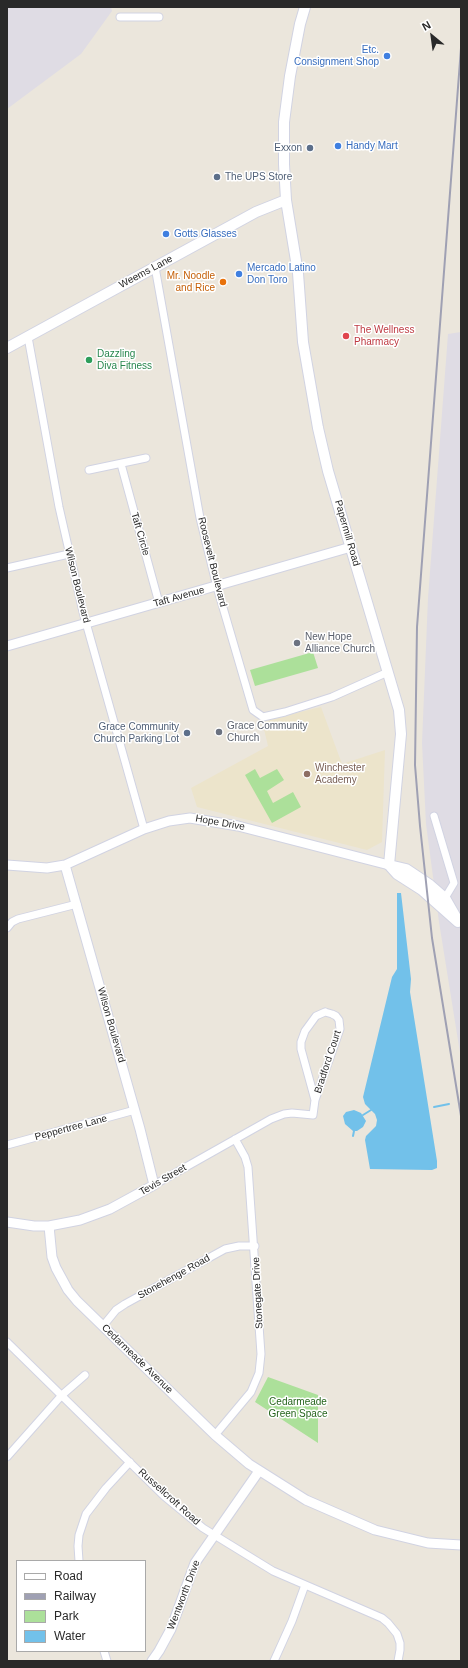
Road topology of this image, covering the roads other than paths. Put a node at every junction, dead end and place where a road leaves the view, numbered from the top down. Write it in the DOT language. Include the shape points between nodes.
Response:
graph roads {
  1 [pos="305,7"];
  2 [pos="120,17"];
  3 [pos="159,17"];
  4 [pos="286,200"];
  5 [pos="155,267"];
  6 [pos="28,337"];
  7 [pos="7,348"];
  8 [pos="146,458"];
  9 [pos="121,464"];
  10 [pos="89,470"];
  11 [pos="351,547"];
  12 [pos="69,554"];
  13 [pos="7,568"];
  14 [pos="217,587"];
  15 [pos="159,603"];
  16 [pos="86,624"];
  17 [pos="7,646"];
  18 [pos="388,672"];
  19 [pos="434,816"];
  20 [pos="144,829"];
  21 [pos="7,865"];
  22 [pos="65,865"];
  23 [pos="390,865"];
  24 [pos="445,898"];
  25 [pos="77,904"];
  26 [pos="460,924"];
  27 [pos="7,928"];
  28 [pos="315,1100"];
  29 [pos="135,1110"];
  30 [pos="313,1115"];
  31 [pos="235,1139"];
  32 [pos="7,1145"];
  33 [pos="154,1185"];
  34 [pos="7,1222"];
  35 [pos="49,1226"];
  36 [pos="255,1246"];
  37 [pos="103,1326"];
  38 [pos="8,1347"];
  39 [pos="84,1374"];
  40 [pos="62,1395"];
  41 [pos="215,1435"];
  42 [pos="7,1457"];
  43 [pos="130,1462"];
  44 [pos="259,1471"];
  45 [pos="213,1535"];
  46 [pos="461,1545"];
  47 [pos="79,1560"];
  48 [pos="304,1585"];
  49 [pos="152,1661"];
  50 [pos="274,1661"];
  51 [pos="398,1661"];
  1 -- 4 [label="main road, Papermill Road" via="290,76 284,122"];
  2 -- 3 [label="street"];
  4 -- 5 [label="main road, Weems Lane" via="256,212"];
  4 -- 11 [label="main road, Papermill Road" via="298,273 302,334 315,417"];
  5 -- 6 [label="main road, Weems Lane"];
  5 -- 14 [label="street, Roosevelt Boulevard" via="197,501"];
  6 -- 7 [label="main road, Weems Lane"];
  6 -- 12 [label="street, Wilson Boulevard"];
  8 -- 9 [label="street"];
  9 -- 10 [label="street"];
  9 -- 15 [label="street, Taft Circle"];
  11 -- 14 [label="street, Taft Avenue"];
  11 -- 18 [label="main road, Papermill Road"];
  12 -- 13 [label="street"];
  12 -- 16 [label="street, Wilson Boulevard"];
  14 -- 15 [label="street, Taft Avenue"];
  14 -- 18 [label="street, Roosevelt Boulevard" via="252,707 261,716 327,699"];
  15 -- 16 [label="street, Taft Avenue"];
  16 -- 17 [label="street, Taft Avenue"];
  16 -- 20 [label="street, Wilson Boulevard"];
  18 -- 23 [label="main road, Papermill Road" via="401,721"];
  19 -- 24 [label="street" via="454,883"];
  20 -- 22 [label="street, Hope Drive"];
  20 -- 23 [label="street, Hope Drive" via="190,818 208,820"];
  21 -- 22 [label="street, Hope Drive" via="47,868"];
  22 -- 25 [label="street, Wilson Boulevard"];
  23 -- 24 [label="main road" via="406,869 430,884"];
  23 -- 26 [label="main road" via="397,874 422,890"];
  24 -- 26 [label="main road"];
  25 -- 27 [label="street" via="18,919"];
  25 -- 29 [label="street, Wilson Boulevard"];
  28 -- 28 [label="street, Bradford Court" via="340,1029 339,1020 329,1012 316,1016 305,1031 301,1042"];
  28 -- 30 [label="street, Bradford Court"];
  29 -- 32 [label="street, Peppertree Lane"];
  29 -- 33 [label="street, Wilson Boulevard"];
  30 -- 31 [label="street, Tevis Street" via="284,1114"];
  31 -- 33 [label="street, Tevis Street"];
  31 -- 36 [label="street, Stonegate Drive" via="248,1167"];
  33 -- 35 [label="street, Tevis Street" via="93,1216"];
  34 -- 35 [label="street, Tevis Street"];
  35 -- 37 [label="street, Cedarmeade Avenue" via="52,1257 61,1280"];
  36 -- 37 [label="street, Stonehenge Road" via="225,1249 125,1304 116,1310"];
  36 -- 41 [label="street, Stonegate Drive" via="261,1365 252,1392"];
  37 -- 41 [label="street, Cedarmeade Avenue"];
  38 -- 40 [label="street, Russellcroft Road"];
  39 -- 40 [label="street"];
  40 -- 42 [label="street"];
  40 -- 43 [label="street, Russellcroft Road"];
  41 -- 44 [label="street, Cedarmeade Avenue"];
  43 -- 45 [label="street, Russellcroft Road" via="164,1496"];
  43 -- 47 [label="street" via="86,1514 79,1535"];
  44 -- 45 [label="street, Wentworth Drive"];
  44 -- 46 [label="street, Cedarmeade Avenue" via="306,1500 375,1530 428,1543"];
  45 -- 48 [label="street, Russellcroft Road" via="273,1571"];
  45 -- 49 [label="street, Wentworth Drive" via="195,1563 171,1629"];
  48 -- 50 [label="street" via="292,1621"];
  48 -- 51 [label="street, Russellcroft Road" via="382,1618 397,1634 400,1643"];
}
